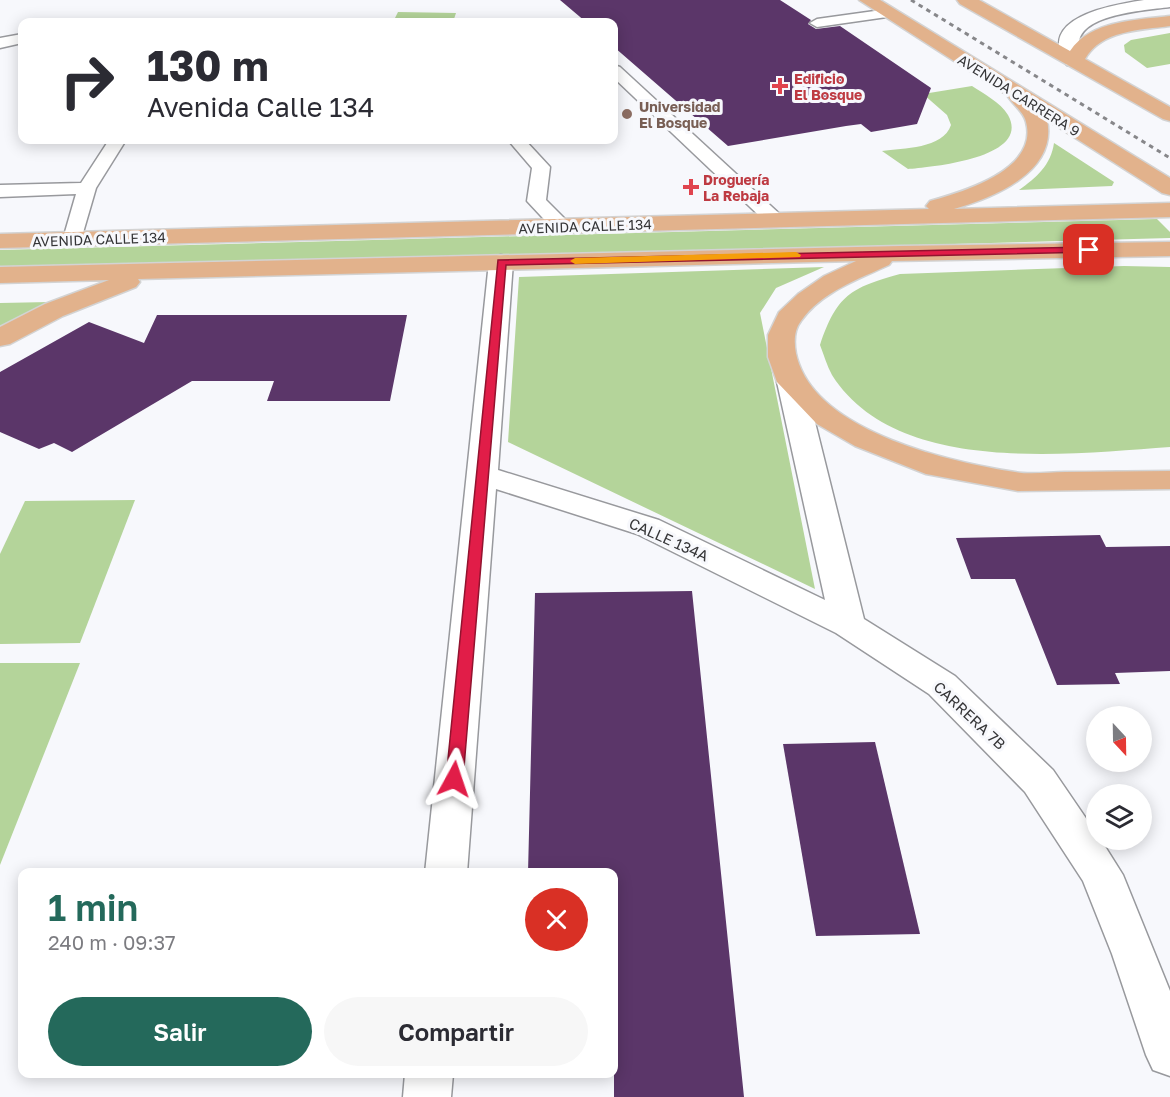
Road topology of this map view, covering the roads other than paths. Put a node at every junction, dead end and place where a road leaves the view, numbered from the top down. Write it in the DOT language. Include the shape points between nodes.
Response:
graph roads {
  1 [pos="868,0"];
  2 [pos="966,0"];
  3 [pos="1170,2"];
  4 [pos="889,13"];
  5 [pos="1170,21"];
  6 [pos="817,23"];
  7 [pos="18,40"];
  8 [pos="0,43"];
  9 [pos="1074,61"];
  10 [pos="618,74"];
  11 [pos="1014,92"];
  12 [pos="1166,112"];
  13 [pos="114,144"];
  14 [pos="520,144"];
  15 [pos="87,188"];
  16 [pos="1170,188"];
  17 [pos="0,191"];
  18 [pos="1170,210"];
  19 [pos="884,218"];
  20 [pos="776,221"];
  21 [pos="561,226"];
  22 [pos="73,239"];
  23 [pos="0,241"];
  24 [pos="1170,249"];
  25 [pos="900,253"];
  26 [pos="501,262"];
  27 [pos="168,271"];
  28 [pos="0,275"];
  29 [pos="0,338"];
  30 [pos="791,382"];
  31 [pos="481,475"];
  32 [pos="1170,480"];
  33 [pos="848,625"];
  34 [pos="446,868"];
  35 [pos="1170,1055"];
  36 [pos="429,1078"];
  37 [pos="427,1097"];
  1 -- 4 [label="main road, AVENIDA CARRERA 9"];
  2 -- 9 [label="main road"];
  3 -- 9 [label="street" via="1115,10 1084,21 1069,36 1068,48"];
  4 -- 6 [label="lane"];
  4 -- 11 [label="main road, AVENIDA CARRERA 9"];
  5 -- 9 [label="main road" via="1095,37 1079,50"];
  7 -- 8 [label="lane"];
  9 -- 12 [label="main road"];
  10 -- 20 [label="lane"];
  11 -- 16 [label="main road, AVENIDA CARRERA 9"];
  11 -- 19 [label="main road" via="1036,119 1038,137 1032,155 1017,173 947,203"];
  13 -- 15 [label="lane"];
  14 -- 21 [label="lane" via="541,167 538,205"];
  15 -- 17 [label="lane"];
  15 -- 22 [label="lane"];
  18 -- 19 [label="main road, AVENIDA CALLE 134"];
  19 -- 20 [label="main road, AVENIDA CALLE 134"];
  20 -- 21 [label="main road, AVENIDA CALLE 134"];
  21 -- 22 [label="main road, AVENIDA CALLE 134"];
  22 -- 23 [label="main road, AVENIDA CALLE 134"];
  24 -- 25 [label="main road"];
  25 -- 26 [label="main road"];
  25 -- 30 [label="main road" via="833,280 788,318 781,335 782,357"];
  26 -- 27 [label="main road"];
  26 -- 31 [label="street"];
  27 -- 28 [label="main road"];
  27 -- 29 [label="main road" via="78,300"];
  30 -- 32 [label="main road" via="827,418 866,440 937,466 1018,482"];
  30 -- 33 [label="street"];
  31 -- 33 [label="street, CALLE 134A" via="648,527"];
  31 -- 34 [label="street"];
  33 -- 35 [label="street, CARRERA 7B" via="942,685 1039,781 1102,874"];
  36 -- 37 [label="street"];
}
